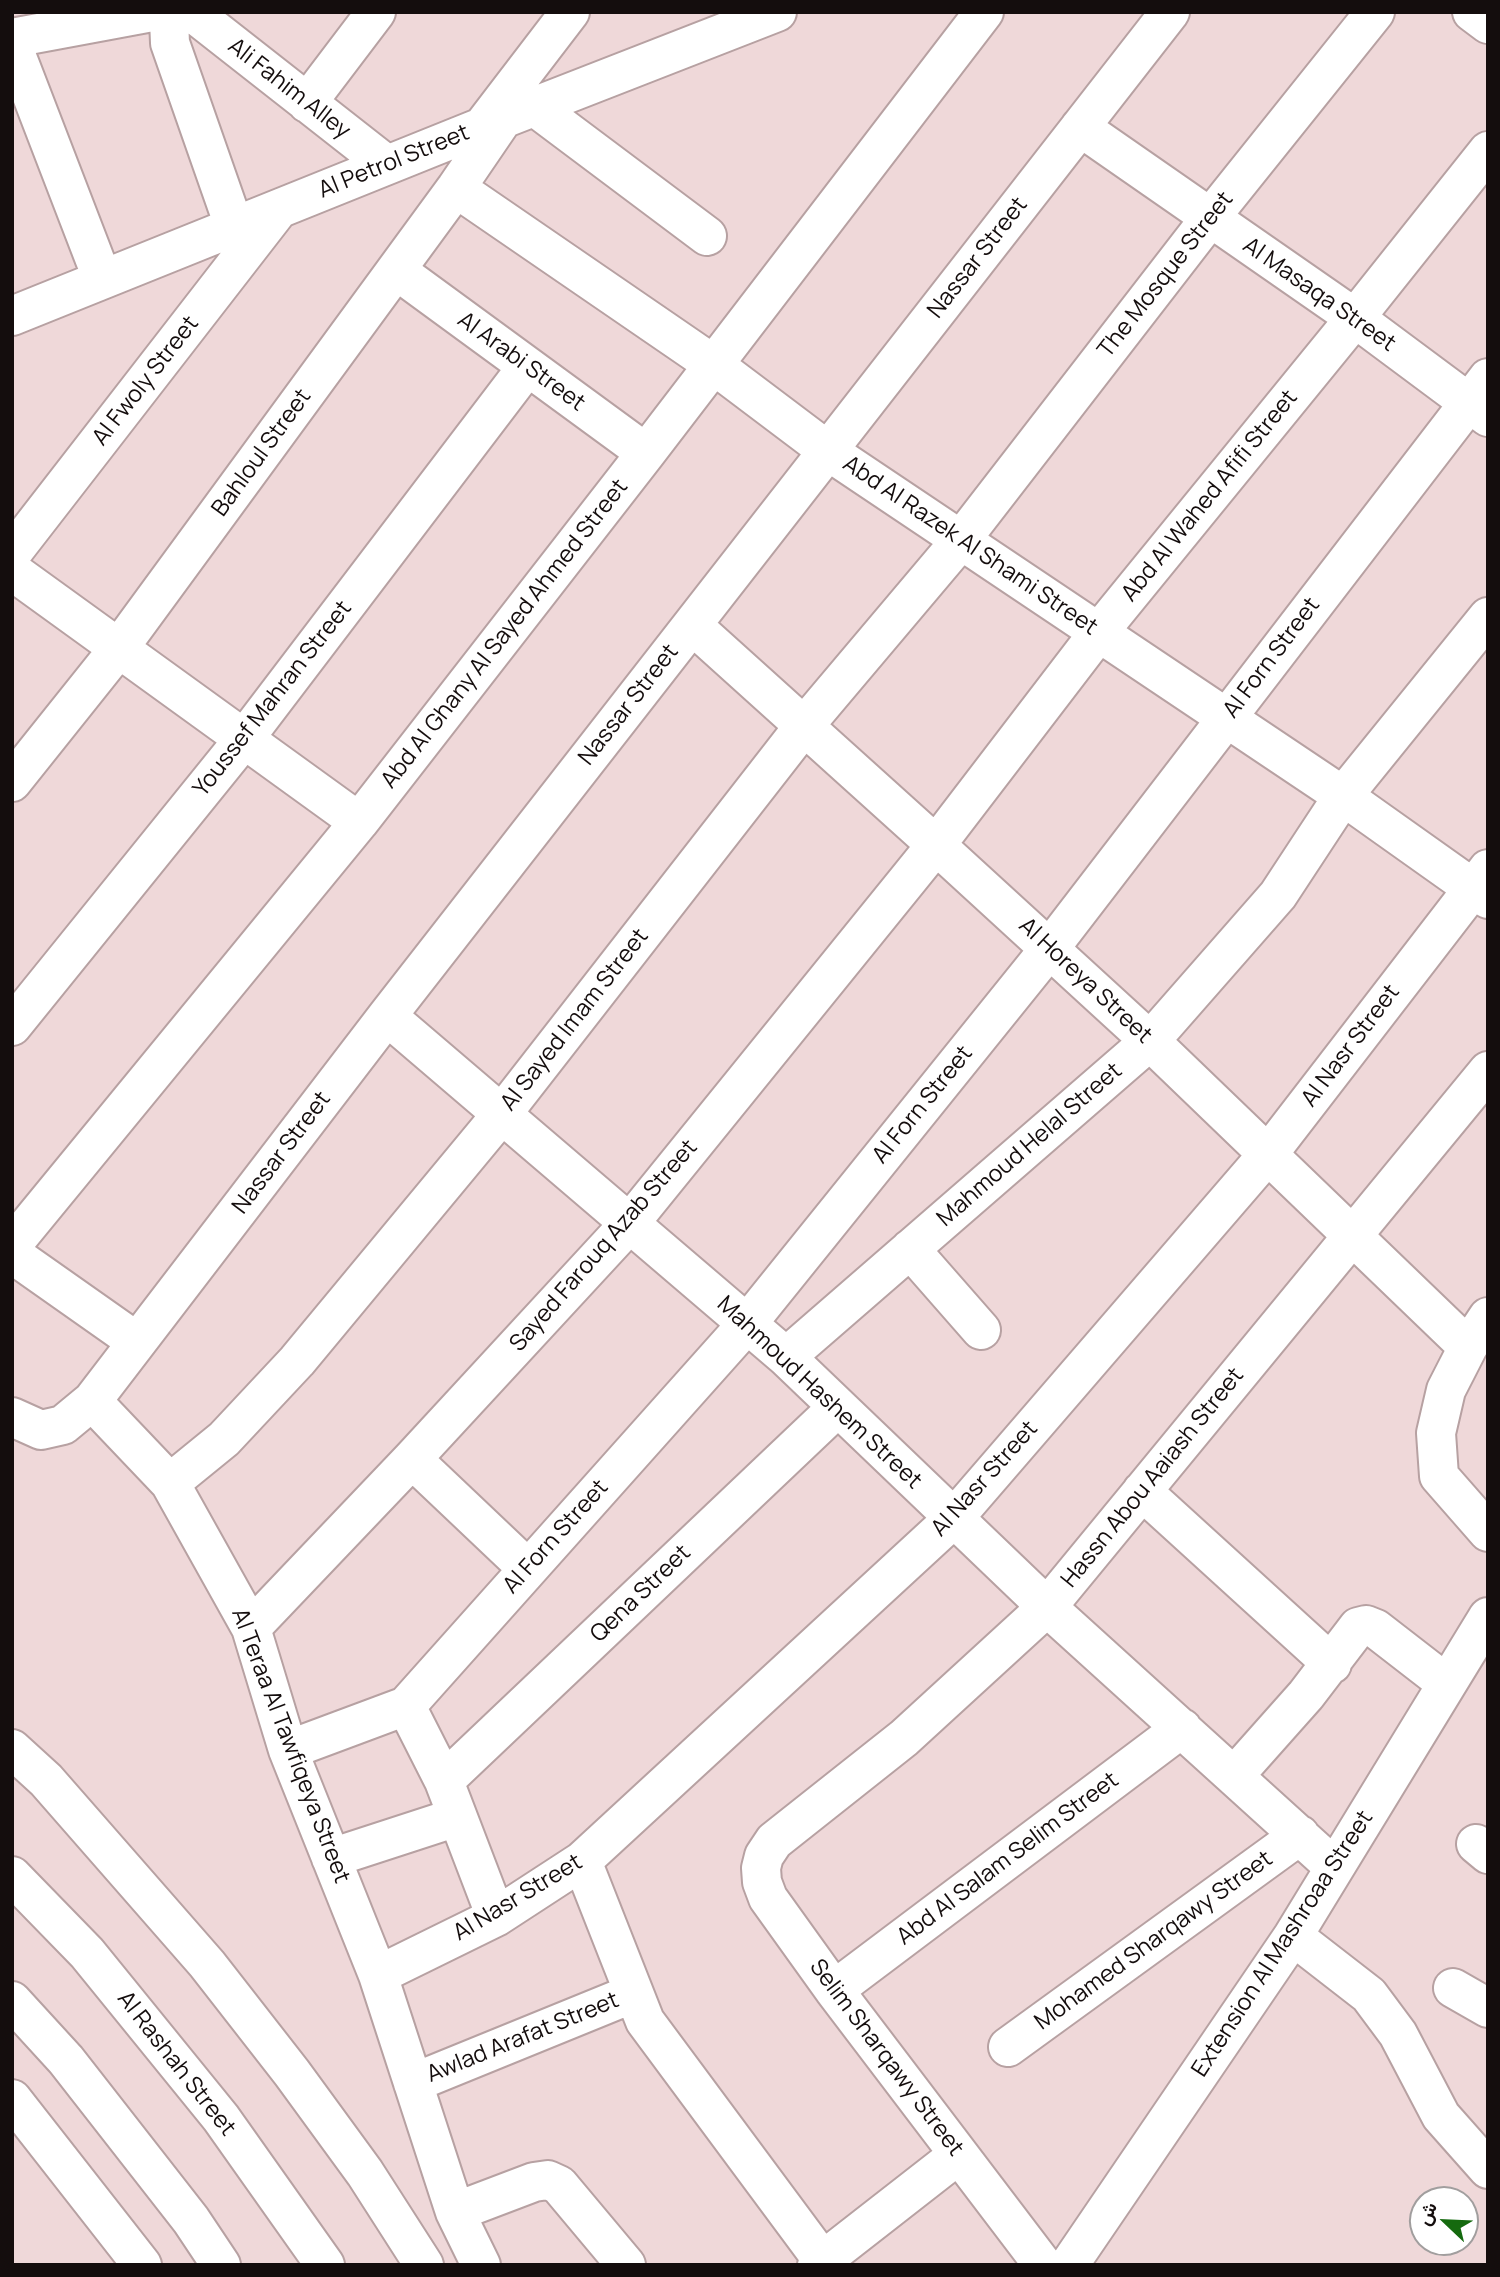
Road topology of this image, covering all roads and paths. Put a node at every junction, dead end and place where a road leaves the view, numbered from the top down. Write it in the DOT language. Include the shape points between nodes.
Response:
graph roads {
  1 [pos="152,12"];
  2 [pos="171,12"];
  3 [pos="192,12"];
  4 [pos="376,12"];
  5 [pos="570,12"];
  6 [pos="984,12"];
  7 [pos="1170,12"];
  8 [pos="1375,12"];
  9 [pos="1472,12"];
  10 [pos="770,14"];
  11 [pos="1488,24"];
  12 [pos="12,38"];
  13 [pos="12,44"];
  14 [pos="307,103"];
  15 [pos="507,117"];
  16 [pos="1080,127"];
  17 [pos="1488,151"];
  18 [pos="387,165"];
  19 [pos="456,188"];
  20 [pos="279,208"];
  21 [pos="1210,218"];
  22 [pos="234,226"];
  23 [pos="707,236"];
  24 [pos="396,270"];
  25 [pos="102,278"];
  26 [pos="12,316"];
  27 [pos="1355,318"];
  28 [pos="714,365"];
  29 [pos="527,367"];
  30 [pos="1481,400"];
  31 [pos="828,450"];
  32 [pos="646,453"];
  33 [pos="961,540"];
  34 [pos="12,553"];
  35 [pos="12,571"];
  36 [pos="1488,617"];
  37 [pos="692,625"];
  38 [pos="1099,632"];
  39 [pos="119,648"];
  40 [pos="1226,718"];
  41 [pos="804,726"];
  42 [pos="244,739"];
  43 [pos="12,782"];
  44 [pos="1342,796"];
  45 [pos="359,822"];
  46 [pos="936,845"];
  47 [pos="1482,885"];
  48 [pos="1050,948"];
  49 [pos="387,1016"];
  50 [pos="12,1026"];
  51 [pos="1150,1041"];
  52 [pos="1488,1071"];
  53 [pos="501,1115"];
  54 [pos="1269,1153"];
  55 [pos="629,1224"];
  56 [pos="1353,1235"];
  57 [pos="12,1245"];
  58 [pos="909,1249"];
  59 [pos="12,1254"];
  60 [pos="747,1324"];
  61 [pos="981,1330"];
  62 [pos="1478,1332"];
  63 [pos="137,1342"];
  64 [pos="786,1357"];
  65 [pos="92,1401"];
  66 [pos="838,1407"];
  67 [pos="12,1417"];
  68 [pos="412,1459"];
  69 [pos="170,1483"];
  70 [pos="1142,1491"];
  71 [pos="954,1518"];
  72 [pos="1488,1532"];
  73 [pos="528,1569"];
  74 [pos="1048,1607"];
  75 [pos="1488,1617"];
  76 [pos="251,1628"];
  77 [pos="1332,1664"];
  78 [pos="1447,1684"];
  79 [pos="406,1706"];
  80 [pos="1182,1728"];
  81 [pos="12,1749"];
  82 [pos="288,1750"];
  83 [pos="1234,1776"];
  84 [pos="444,1782"];
  85 [pos="457,1817"];
  86 [pos="1300,1835"];
  87 [pos="774,1841"];
  88 [pos="331,1858"];
  89 [pos="582,1861"];
  90 [pos="1334,1867"];
  91 [pos="12,1876"];
  92 [pos="496,1917"];
  93 [pos="1293,1936"];
  94 [pos="378,1975"];
  95 [pos="1453,1988"];
  96 [pos="834,1990"];
  97 [pos="634,1993"];
  98 [pos="12,2001"];
  99 [pos="1488,2008"];
  100 [pos="1008,2047"];
  101 [pos="413,2083"];
  102 [pos="12,2099"];
  103 [pos="958,2155"];
  104 [pos="1488,2169"];
  105 [pos="455,2212"];
  106 [pos="822,2264"];
  107 [pos="142,2265"];
  108 [pos="222,2265"];
  109 [pos="325,2265"];
  110 [pos="424,2265"];
  111 [pos="481,2265"];
  112 [pos="625,2265"];
  113 [pos="1044,2265"];
  114 [pos="1069,2265"];
  1 -- 12 [label="street"];
  2 -- 22 [label="street" via="170,43"];
  3 -- 14 [label="street, Ali Fahim Alley"];
  4 -- 14 [label="street"];
  5 -- 15 [label="street, Bahloul Street"];
  6 -- 28 [label="street, Abd Al Ghany Al Sayed Ahmed Street"];
  7 -- 16 [label="street, Nassar Street"];
  8 -- 21 [label="street, The Mosque Street"];
  9 -- 11 [label="street"];
  10 -- 15 [label="street, Al Petrol Street"];
  13 -- 25 [label="street"];
  14 -- 18 [label="street, Ali Fahim Alley"];
  15 -- 18 [label="street, Al Petrol Street"];
  15 -- 19 [label="street, Bahloul Street"];
  15 -- 23 [label="street"];
  16 -- 21 [label="street, Al Masaqa Street"];
  16 -- 31 [label="street, Nassar Street"];
  17 -- 27 [label="street, Abd Al Wahed Afifi Street"];
  18 -- 20 [label="street, Al Petrol Street"];
  19 -- 24 [label="street, Bahloul Street"];
  19 -- 28 [label="street, Abd Al Razek Al Shami Street"];
  20 -- 22 [label="street, Al Petrol Street"];
  20 -- 34 [label="street, Al Fwoly Street"];
  21 -- 27 [label="street, Al Masaqa Street"];
  21 -- 33 [label="street, The Mosque Street"];
  22 -- 25 [label="street, Al Petrol Street"];
  24 -- 29 [label="street, Al Arabi Street"];
  24 -- 39 [label="street, Bahloul Street"];
  25 -- 26 [label="street, Al Petrol Street"];
  27 -- 30 [label="street, Al Masaqa Street"];
  27 -- 38 [label="street, Abd Al Wahed Afifi Street"];
  28 -- 31 [label="street, Abd Al Razek Al Shami Street"];
  28 -- 32 [label="street, Abd Al Ghany Al Sayed Ahmed Street"];
  29 -- 32 [label="street, Al Arabi Street"];
  29 -- 42 [label="street, Youssef Mahran Street"];
  30 -- 40 [label="street, Al Forn Street"];
  31 -- 33 [label="street, Abd Al Razek Al Shami Street"];
  31 -- 37 [label="street, Nassar Street"];
  32 -- 45 [label="street, Abd Al Ghany Al Sayed Ahmed Street"];
  33 -- 38 [label="street, Abd Al Razek Al Shami Street"];
  33 -- 41 [label="street, Al Sayed Imam Street"];
  35 -- 39 [label="street"];
  36 -- 44 [label="street, Mahmoud Helal Street"];
  37 -- 41 [label="street, Al Horeya Street"];
  37 -- 49 [label="street, Nassar Street"];
  38 -- 40 [label="street, Abd Al Razek Al Shami Street"];
  38 -- 46 [label="street, Abd Al Wahed Afifi Street"];
  39 -- 42 [label="street"];
  39 -- 43 [label="street, Bahloul Street"];
  40 -- 44 [label="street, Abd Al Razek Al Shami Street"];
  40 -- 48 [label="street, Al Forn Street"];
  41 -- 46 [label="street, Al Horeya Street"];
  41 -- 53 [label="street, Al Sayed Imam Street"];
  42 -- 45 [label="street"];
  42 -- 50 [label="street, Youssef Mahran Street"];
  44 -- 47 [label="street, Abd Al Razek Al Shami Street"];
  44 -- 51 [label="street, Mahmoud Helal Street" via="1278,895"];
  45 -- 57 [label="street, Abd Al Ghany Al Sayed Ahmed Street"];
  46 -- 48 [label="street, Al Horeya Street"];
  46 -- 55 [label="street, Sayed Farouq Azab Street"];
  47 -- 54 [label="street, Al Nasr Street"];
  48 -- 51 [label="street, Al Horeya Street"];
  48 -- 60 [label="street, Al Forn Street"];
  49 -- 53 [label="street, Mahmoud Hashem Street"];
  49 -- 63 [label="street, Nassar Street"];
  51 -- 54 [label="street, Al Horeya Street"];
  51 -- 58 [label="street, Mahmoud Helal Street"];
  52 -- 56 [label="street, Hassn Abou Aaiash Street"];
  53 -- 55 [label="street, Mahmoud Hashem Street"];
  53 -- 69 [label="street, Al Sayed Imam Street" via="297,1361 224,1439"];
  54 -- 56 [label="street, Al Horeya Street"];
  54 -- 71 [label="street, Al Nasr Street"];
  55 -- 60 [label="street, Mahmoud Hashem Street"];
  55 -- 68 [label="street, Sayed Farouq Azab Street"];
  56 -- 62 [label="street, Al Horeya Street"];
  56 -- 70 [label="street, Hassn Abou Aaiash Street"];
  58 -- 61 [label="street"];
  58 -- 64 [label="street, Mahmoud Helal Street"];
  59 -- 63 [label="street"];
  60 -- 64 [label="street, Mahmoud Hashem Street"];
  60 -- 73 [label="street, Al Forn Street"];
  62 -- 72 [label="street" via="1446,1390 1436,1433 1439,1476"];
  63 -- 65 [label="street, Nassar Street"];
  64 -- 66 [label="street, Mahmoud Hashem Street"];
  65 -- 67 [label="street" via="63,1425 41,1430"];
  65 -- 69 [label="street, Al Teraa Al Tawfiqeya Street"];
  66 -- 71 [label="street, Mahmoud Hashem Street"];
  66 -- 84 [label="street, Qena Street"];
  68 -- 73 [label="street"];
  68 -- 76 [label="street, Sayed Farouq Azab Street"];
  69 -- 76 [label="street, Al Teraa Al Tawfiqeya Street"];
  70 -- 74 [label="street, Hassn Abou Aaiash Street"];
  70 -- 77 [label="street"];
  71 -- 74 [label="street, Mahmoud Hashem Street"];
  71 -- 89 [label="street, Al Nasr Street"];
  73 -- 79 [label="street, Al Forn Street"];
  74 -- 80 [label="street, Mahmoud Hashem Street"];
  74 -- 87 [label="street, Hassn Abou Aaiash Street" via="904,1738"];
  75 -- 78 [label="street, Extension Al Mashroaa Street"];
  76 -- 82 [label="street, Al Teraa Al Tawfiqeya Street"];
  77 -- 78 [label="street" via="1358,1627 1366,1625"];
  77 -- 83 [label="street"];
  78 -- 90 [label="street, Extension Al Mashroaa Street"];
  79 -- 82 [label="street, Al Forn Street"];
  79 -- 84 [label="street"];
  80 -- 83 [label="street, Mahmoud Hashem Street"];
  80 -- 96 [label="street, Abd Al Salam Selim Street"];
  81 -- 110 [label="street" via="46,1780 207,1964 365,2173"];
  82 -- 88 [label="street, Al Teraa Al Tawfiqeya Street"];
  83 -- 86 [label="street, Mahmoud Hashem Street"];
  84 -- 85 [label="street"];
  85 -- 88 [label="street"];
  85 -- 92 [label="street"];
  86 -- 90 [label="street, Mahmoud Hashem Street"];
  86 -- 100 [label="street, Mohamed Sharqawy Street"];
  87 -- 96 [label="street, Selim Sharqawy Street" via="761,1868 768,1898"];
  88 -- 94 [label="street, Al Teraa Al Tawfiqeya Street"];
  89 -- 92 [label="street, Al Nasr Street"];
  89 -- 97 [label="street"];
  90 -- 93 [label="street, Extension Al Mashroaa Street"];
  91 -- 109 [label="street, Al Rashah Street" via="87,1952 213,2108"];
  92 -- 94 [label="street, Al Nasr Street"];
  93 -- 104 [label="street" via="1369,1995 1398,2034 1440,2116"];
  93 -- 114 [label="street, Extension Al Mashroaa Street"];
  94 -- 101 [label="street, Al Teraa Al Tawfiqeya Street"];
  95 -- 99 [label="street"];
  96 -- 103 [label="street, Selim Sharqawy Street"];
  97 -- 101 [label="street, Awlad Arafat Street"];
  97 -- 106 [label="street" via="645,2021"];
  98 -- 108 [label="street" via="66,2060"];
  101 -- 105 [label="street, Al Teraa Al Tawfiqeya Street"];
  102 -- 107 [label="street"];
  103 -- 106 [label="street"];
  103 -- 113 [label="street, Selim Sharqawy Street"];
  105 -- 111 [label="street, Al Teraa Al Tawfiqeya Street"];
  105 -- 112 [label="street" via="548,2180 559,2185"];
}
